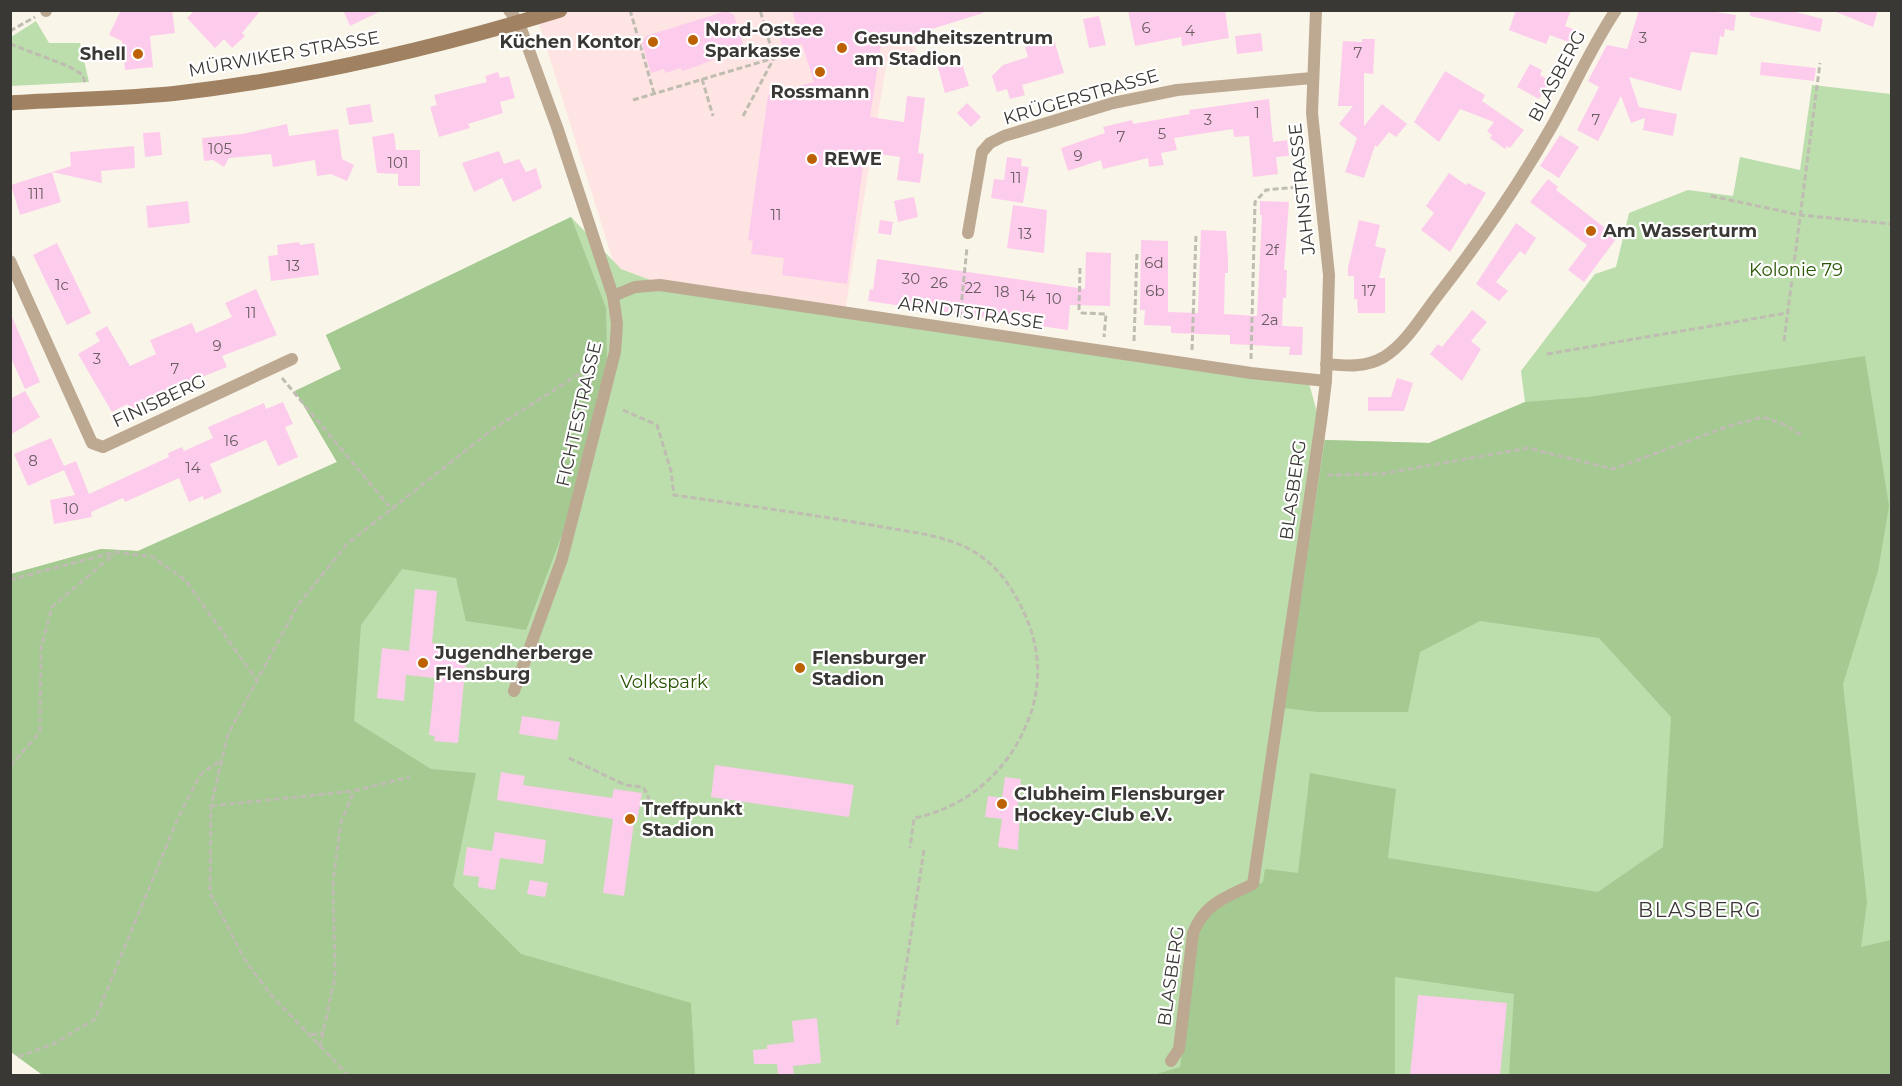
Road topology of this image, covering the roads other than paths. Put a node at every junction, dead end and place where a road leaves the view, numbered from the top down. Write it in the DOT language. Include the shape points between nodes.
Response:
graph roads {
  1 [pos="509,10"];
  2 [pos="560,10"];
  3 [pos="1316,10"];
  4 [pos="1616,10"];
  5 [pos="519,23"];
  6 [pos="1312,78"];
  7 [pos="10,103"];
  8 [pos="968,233"];
  9 [pos="10,261"];
  10 [pos="613,296"];
  11 [pos="292,358"];
  12 [pos="1326,364"];
  13 [pos="1326,381"];
  14 [pos="514,692"];
  15 [pos="1171,1060"];
  1 -- 5 [label="street, FICHTESTRASSE"];
  2 -- 5 [label="main road, MÜRWIKER STRASSE"];
  3 -- 6 [label="street, JAHNSTRASSE"];
  4 -- 12 [label="street, BLASBERG" via="1506,200 1405,338 1384,357 1360,366"];
  5 -- 7 [label="main road, MÜRWIKER STRASSE" via="251,83 176,93"];
  5 -- 10 [label="street, FICHTESTRASSE"];
  6 -- 8 [label="street, KRÜGERSTRASSE" via="1177,90 1113,103 1004,136 982,152"];
  6 -- 12 [label="street, JAHNSTRASSE" via="1329,275"];
  9 -- 11 [label="street, FINISBERG" via="92,443 103,447"];
  10 -- 13 [label="street, ARNDTSTRASSE" via="635,287 660,285"];
  10 -- 14 [label="street, FICHTESTRASSE" via="615,352 562,559"];
  12 -- 13 [label="street, BLASBERG"];
  13 -- 15 [label="street, BLASBERG" via="1252,884 1200,915 1193,933 1179,1049"];
}
